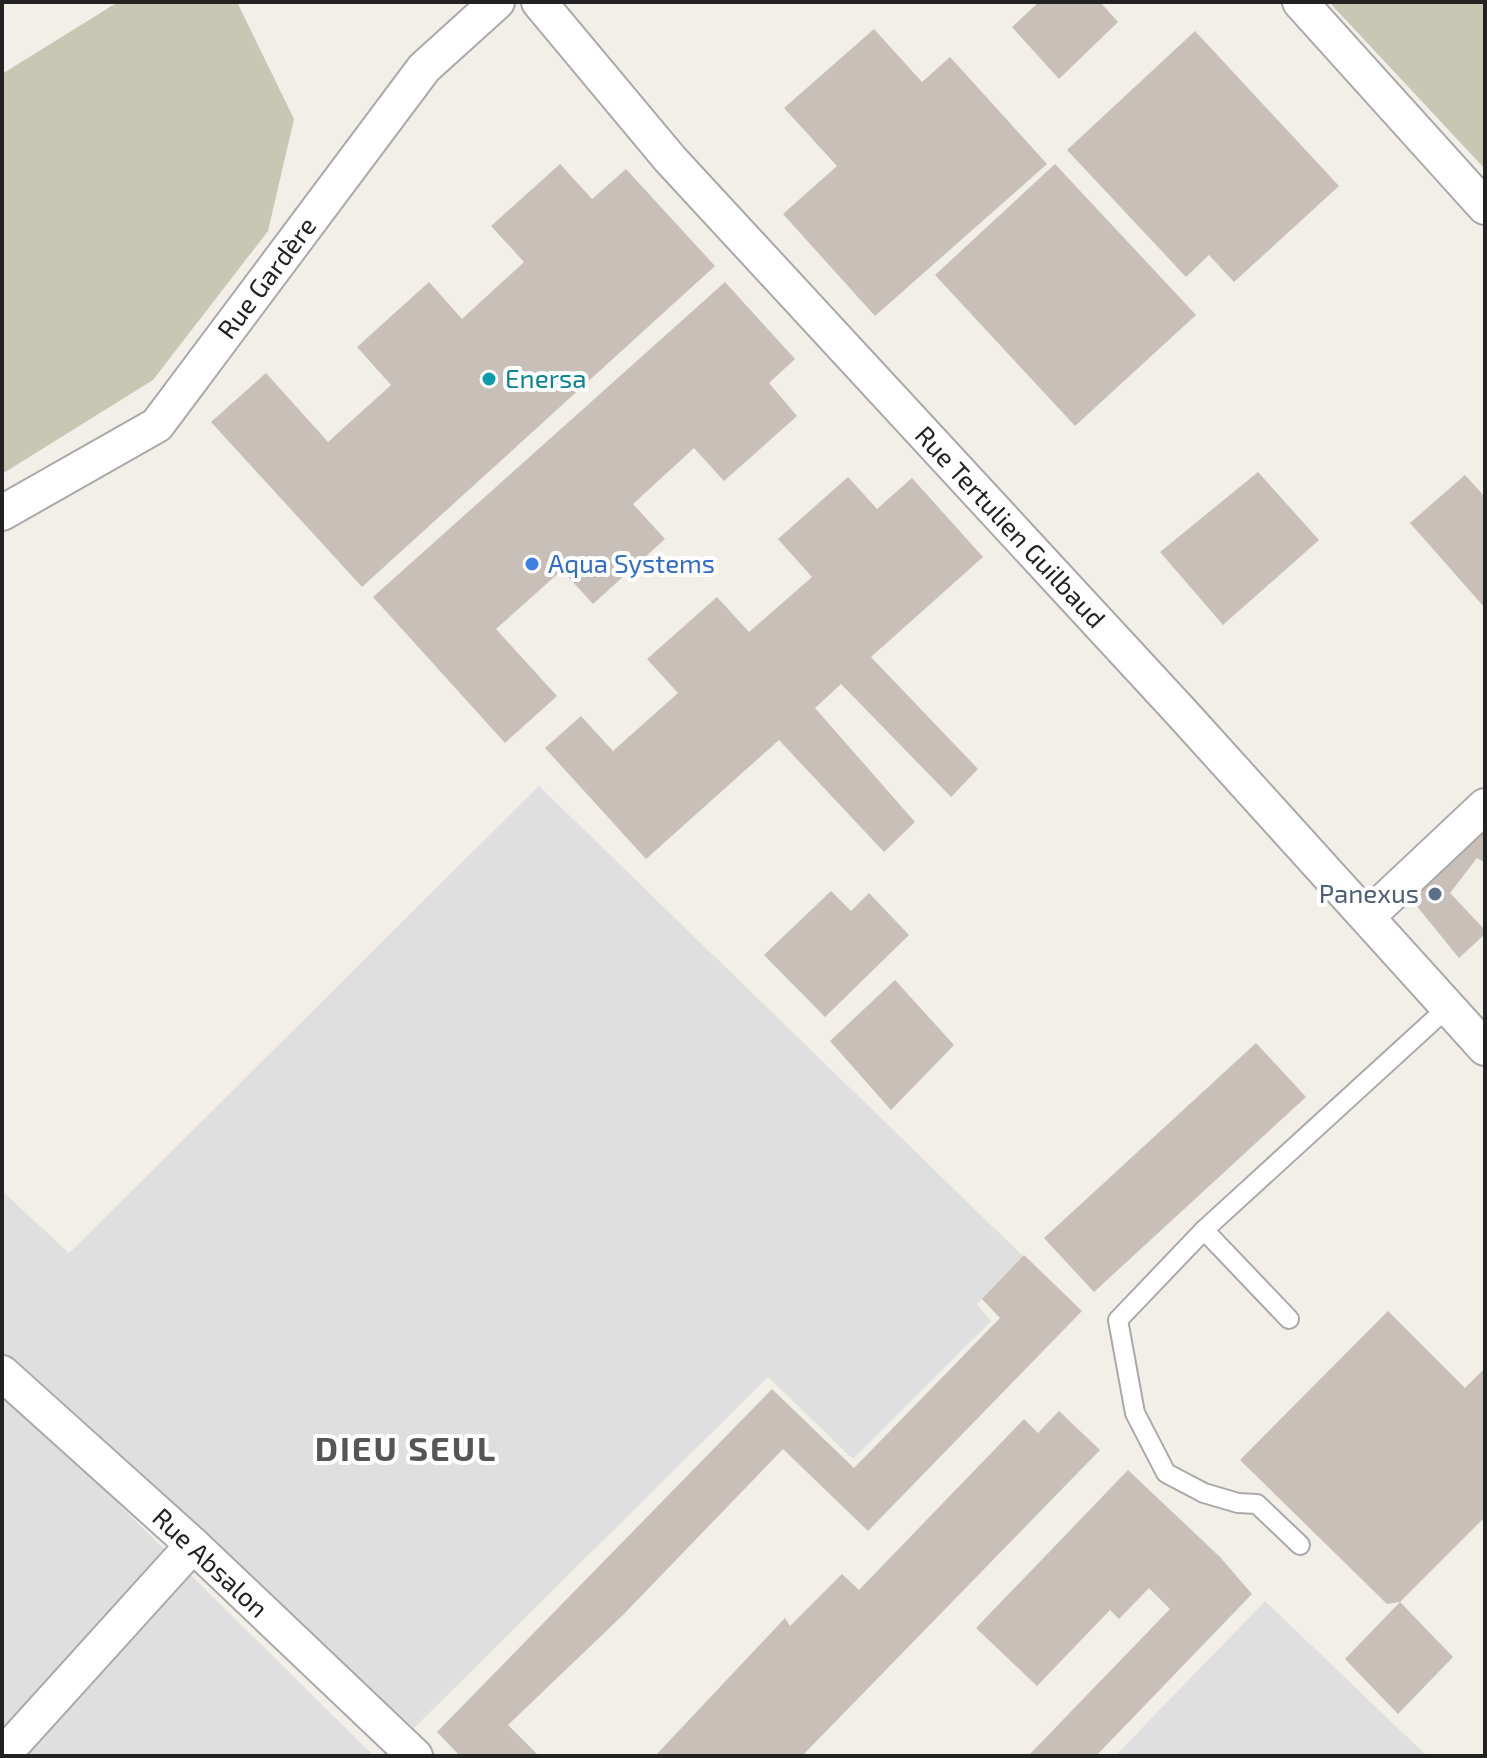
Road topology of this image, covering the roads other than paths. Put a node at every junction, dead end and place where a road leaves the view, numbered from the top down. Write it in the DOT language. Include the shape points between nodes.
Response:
graph roads {
  1 [pos="497,2"];
  2 [pos="539,2"];
  3 [pos="1300,2"];
  4 [pos="1485,207"];
  5 [pos="2,513"];
  6 [pos="1485,806"];
  7 [pos="1368,916"];
  8 [pos="1447,1008"];
  9 [pos="1485,1048"];
  10 [pos="1204,1230"];
  11 [pos="1289,1319"];
  12 [pos="2,1373"];
  13 [pos="193,1545"];
  14 [pos="1300,1545"];
  15 [pos="2,1756"];
  16 [pos="415,1756"];
  1 -- 5 [label="street, Rue Gardère" via="424,68 157,425"];
  2 -- 7 [label="street, Rue Tertulien Guilbaud" via="670,159"];
  3 -- 4 [label="street"];
  6 -- 7 [label="street"];
  7 -- 8 [label="street, Rue Tertulien Guilbaud"];
  8 -- 9 [label="street, Rue Tertulien Guilbaud"];
  8 -- 10 [label="lane"];
  10 -- 11 [label="lane"];
  10 -- 14 [label="lane" via="1118,1320 1135,1413 1166,1473 1204,1493 1257,1504"];
  12 -- 13 [label="street, Rue Absalon"];
  13 -- 15 [label="street"];
  13 -- 16 [label="street, Rue Absalon"];
}
